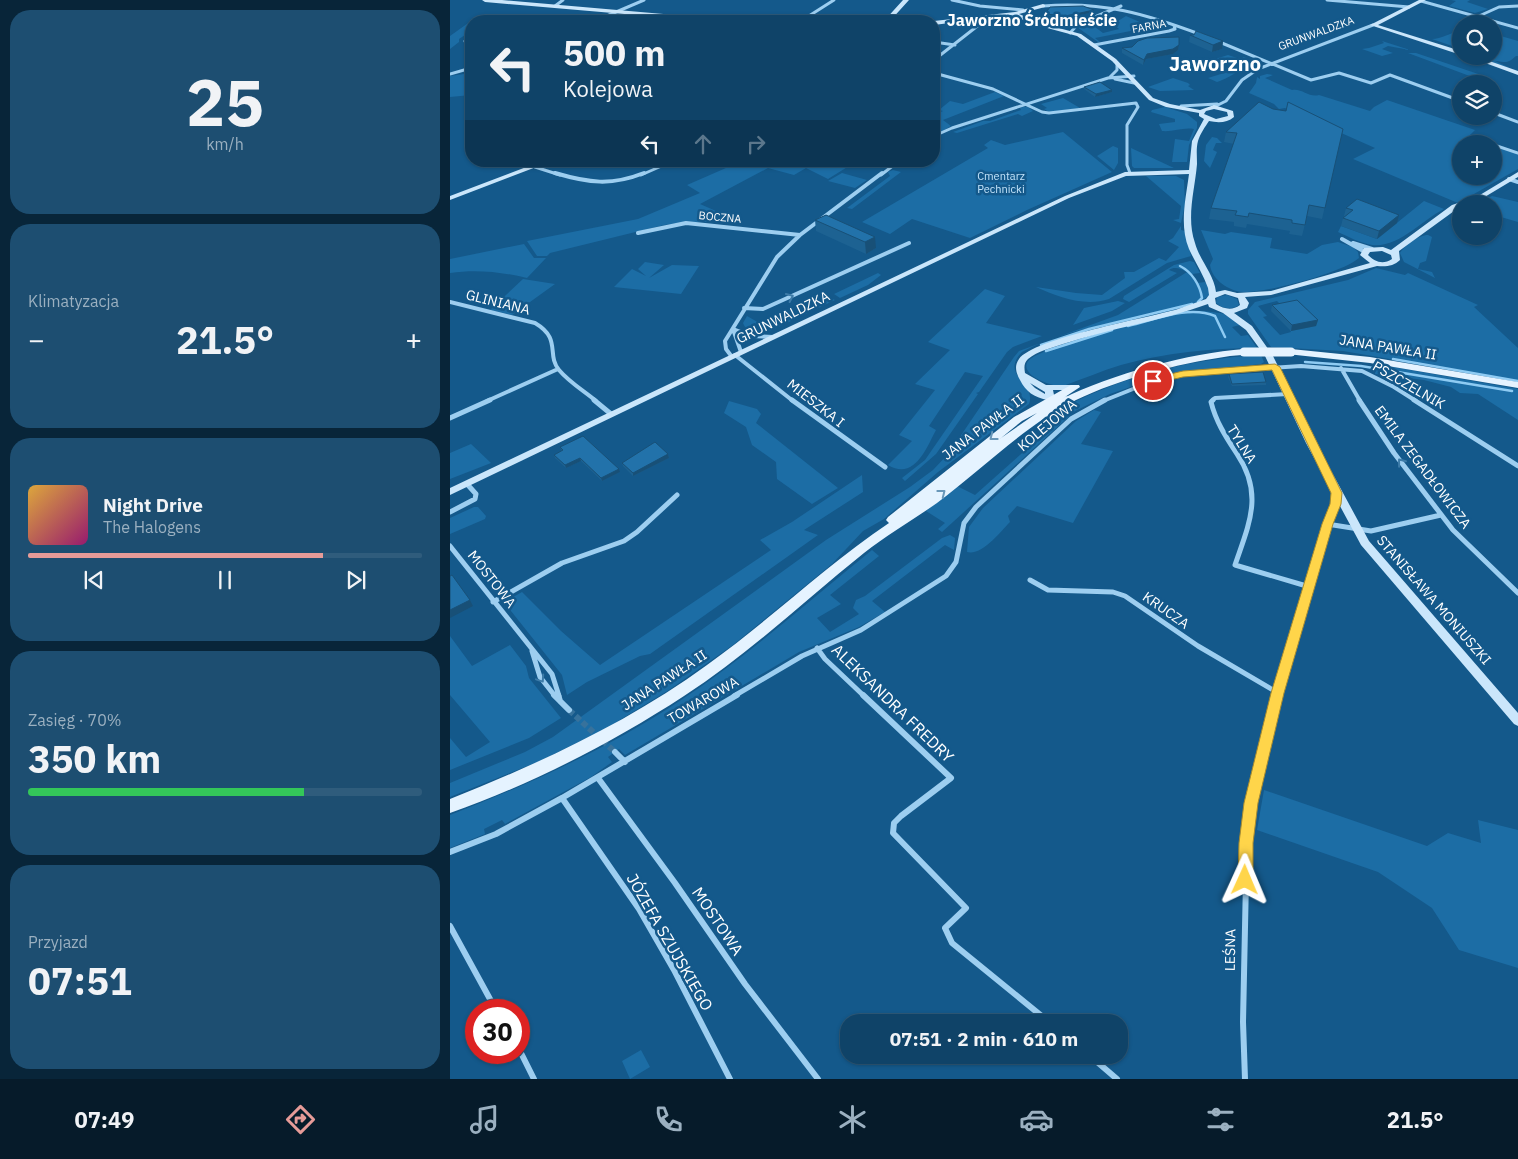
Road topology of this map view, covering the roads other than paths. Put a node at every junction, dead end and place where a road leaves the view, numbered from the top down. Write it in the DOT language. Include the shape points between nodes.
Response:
graph roads {
  1 [pos="485,0"];
  2 [pos="563,0"];
  3 [pos="644,0"];
  4 [pos="834,0"];
  5 [pos="906,0"];
  6 [pos="952,0"];
  7 [pos="1030,0"];
  8 [pos="1327,0"];
  9 [pos="1422,0"];
  10 [pos="555,6"];
  11 [pos="1043,6"];
  12 [pos="1121,6"];
  13 [pos="1382,6"];
  14 [pos="1409,7"];
  15 [pos="1518,8"];
  16 [pos="1023,10"];
  17 [pos="617,12"];
  18 [pos="1014,14"];
  19 [pos="1395,14"];
  20 [pos="610,15"];
  21 [pos="652,15"];
  22 [pos="810,15"];
  23 [pos="892,15"];
  24 [pos="1474,15"];
  25 [pos="1480,15"];
  26 [pos="980,18"];
  27 [pos="940,21"];
  28 [pos="1502,23"];
  29 [pos="1376,24"];
  30 [pos="1174,26"];
  31 [pos="1518,28"];
  32 [pos="1070,33"];
  33 [pos="940,43"];
  34 [pos="954,44"];
  35 [pos="1094,45"];
  36 [pos="1452,50"];
  37 [pos="940,55"];
  38 [pos="1116,62"];
  39 [pos="1270,64"];
  40 [pos="1495,65"];
  41 [pos="465,70"];
  42 [pos="1518,73"];
  43 [pos="450,74"];
  44 [pos="940,75"];
  45 [pos="1108,78"];
  46 [pos="1130,78"];
  47 [pos="1100,81"];
  48 [pos="1452,98"];
  49 [pos="1226,101"];
  50 [pos="1026,104"];
  51 [pos="1217,105"];
  52 [pos="1178,106"];
  53 [pos="1226,109"];
  54 [pos="1202,111"];
  55 [pos="1502,116"];
  56 [pos="1207,119"];
  57 [pos="1216,120"];
  58 [pos="1518,122"];
  59 [pos="1202,128"];
  60 [pos="940,134"];
  61 [pos="1502,148"];
  62 [pos="1518,153"];
  63 [pos="1194,156"];
  64 [pos="535,167"];
  65 [pos="658,167"];
  66 [pos="891,167"];
  67 [pos="1193,172"];
  68 [pos="1130,173"];
  69 [pos="1518,174"];
  70 [pos="1509,179"];
  71 [pos="1518,182"];
  72 [pos="1483,195"];
  73 [pos="450,198"];
  74 [pos="1452,208"];
  75 [pos="1452,213"];
  76 [pos="1440,219"];
  77 [pos="638,234"];
  78 [pos="800,235"];
  79 [pos="1342,239"];
  80 [pos="1407,240"];
  81 [pos="1348,242"];
  82 [pos="909,243"];
  83 [pos="1383,249"];
  84 [pos="1368,253"];
  85 [pos="1395,254"];
  86 [pos="1376,264"];
  87 [pos="1351,270"];
  88 [pos="1207,276"];
  89 [pos="1228,292"];
  90 [pos="1271,292"];
  91 [pos="1237,295"];
  92 [pos="1212,298"];
  93 [pos="450,302"];
  94 [pos="1244,306"];
  95 [pos="744,308"];
  96 [pos="1217,308"];
  97 [pos="1180,311"];
  98 [pos="1226,311"];
  99 [pos="1249,328"];
  100 [pos="732,329"];
  101 [pos="772,337"];
  102 [pos="736,355"];
  103 [pos="1275,367"];
  104 [pos="1341,368"];
  105 [pos="558,369"];
  106 [pos="1021,374"];
  107 [pos="1518,385"];
  108 [pos="1046,388"];
  109 [pos="1073,393"];
  110 [pos="1034,394"];
  111 [pos="1288,394"];
  112 [pos="1052,404"];
  113 [pos="1033,409"];
  114 [pos="612,414"];
  115 [pos="450,418"];
  116 [pos="1518,466"];
  117 [pos="885,467"];
  118 [pos="467,484"];
  119 [pos="450,492"];
  120 [pos="1337,493"];
  121 [pos="677,495"];
  122 [pos="450,512"];
  123 [pos="1441,515"];
  124 [pos="1327,524"];
  125 [pos="1358,530"];
  126 [pos="871,542"];
  127 [pos="450,546"];
  128 [pos="958,559"];
  129 [pos="1030,580"];
  130 [pos="1306,586"];
  131 [pos="1518,593"];
  132 [pos="494,602"];
  133 [pos="817,648"];
  134 [pos="532,651"];
  135 [pos="1278,693"];
  136 [pos="560,701"];
  137 [pos="569,710"];
  138 [pos="1518,721"];
  139 [pos="615,752"];
  140 [pos="625,762"];
  141 [pos="598,778"];
  142 [pos="562,798"];
  143 [pos="450,806"];
  144 [pos="450,852"];
  145 [pos="450,926"];
  146 [pos="490,999"];
  147 [pos="1039,1014"];
  148 [pos="526,1064"];
  149 [pos="1100,1064"];
  150 [pos="534,1079"];
  151 [pos="730,1079"];
  152 [pos="818,1079"];
  153 [pos="1117,1079"];
  154 [pos="1245,1079"];
  1 -- 10 [label="street"];
  2 -- 10 [label="street"];
  3 -- 17 [label="street"];
  4 -- 22 [label="street"];
  5 -- 23 [label="street"];
  6 -- 16 [label="street"];
  7 -- 11 [label="street"];
  8 -- 13 [label="street"];
  9 -- 14 [label="street, GRUNWALDZKA"];
  9 -- 24 [label="street"];
  10 -- 17 [label="street"];
  11 -- 12 [label="street" via="1064,2"];
  11 -- 16 [label="street"];
  12 -- 30 [label="street"];
  12 -- 32 [label="street" via="1078,24"];
  13 -- 14 [label="street"];
  13 -- 19 [label="street"];
  14 -- 19 [label="street, GRUNWALDZKA"];
  15 -- 25 [label="street" via="1502,6"];
  16 -- 18 [label="street"];
  17 -- 20 [label="street"];
  17 -- 21 [label="street"];
  18 -- 26 [label="street"];
  18 -- 32 [label="street"];
  19 -- 29 [label="street, GRUNWALDZKA"];
  26 -- 27 [label="street"];
  26 -- 34 [label="street" via="980,24"];
  28 -- 31 [label="street"];
  29 -- 36 [label="street"];
  29 -- 39 [label="street, GRUNWALDZKA"];
  30 -- 35 [label="street, FARNA" via="1175,29 1169,31"];
  30 -- 39 [label="street"];
  32 -- 35 [label="street"];
  33 -- 34 [label="street"];
  34 -- 37 [label="street"];
  35 -- 38 [label="street"];
  38 -- 45 [label="street" via="1115,73"];
  38 -- 46 [label="street"];
  39 -- 48 [label="street" via="1314,81 1335,73 1371,83 1390,75"];
  39 -- 49 [label="street, GRUNWALDZKA" via="1245,77"];
  40 -- 42 [label="street"];
  41 -- 43 [label="street"];
  44 -- 50 [label="street" via="993,89"];
  45 -- 46 [label="street"];
  45 -- 47 [label="street"];
  46 -- 47 [label="street"];
  46 -- 52 [label="street" via="1152,99"];
  47 -- 50 [label="street"];
  49 -- 51 [label="street, GRUNWALDZKA"];
  49 -- 53 [label="street"];
  50 -- 60 [label="street"];
  50 -- 68 [label="street" via="1049,113 1136,103 1138,107 1128,125 1127,165"];
  51 -- 52 [label="street"];
  51 -- 53 [label="street"];
  51 -- 54 [label="street"];
  52 -- 54 [label="street"];
  52 -- 59 [label="street" via="1196,116"];
  53 -- 57 [label="street" via="1231,112 1231,117"];
  54 -- 56 [label="street"];
  55 -- 58 [label="street"];
  56 -- 57 [label="street"];
  56 -- 59 [label="street"];
  57 -- 63 [label="street" via="1203,136"];
  59 -- 63 [label="street" via="1194,141"];
  61 -- 62 [label="street"];
  63 -- 67 [label="street"];
  64 -- 65 [label="street" via="608,183"];
  64 -- 73 [label="street"];
  66 -- 78 [label="street"];
  67 -- 68 [label="street, GRUNWALDZKA"];
  67 -- 88 [label="street" via="1188,229 1191,244"];
  68 -- 101 [label="street, GRUNWALDZKA" via="1066,197"];
  69 -- 70 [label="street"];
  70 -- 71 [label="street"];
  70 -- 72 [label="street"];
  74 -- 76 [label="street"];
  75 -- 76 [label="street"];
  76 -- 80 [label="street"];
  77 -- 78 [label="street, BOCZNA" via="686,223"];
  78 -- 95 [label="street" via="777,256"];
  79 -- 81 [label="street"];
  80 -- 83 [label="street"];
  80 -- 85 [label="street" via="1395,250"];
  81 -- 84 [label="street"];
  81 -- 84 [label="street"];
  95 -- 82 [label="street, GRUNWALDZKA, one-way" via="763,309"];
  83 -- 84 [label="street"];
  83 -- 85 [label="street"];
  84 -- 86 [label="street"];
  84 -- 87 [label="street"];
  85 -- 86 [label="street" via="1394,263"];
  86 -- 87 [label="street"];
  87 -- 90 [label="street"];
  88 -- 89 [label="street"];
  88 -- 92 [label="street"];
  89 -- 91 [label="street"];
  89 -- 92 [label="street"];
  90 -- 91 [label="street"];
  90 -- 94 [label="street"];
  91 -- 94 [label="street"];
  92 -- 96 [label="street" via="1212,305"];
  92 -- 97 [label="street"];
  93 -- 105 [label="street, GLINIANA" via="540,326 553,341"];
  94 -- 98 [label="street"];
  94 -- 99 [label="street"];
  95 -- 100 [label="street"];
  96 -- 97 [label="street"];
  96 -- 98 [label="street"];
  97 -- 106 [label="street" via="1099,330 1034,351 1022,361"];
  98 -- 99 [label="street"];
  99 -- 103 [label="street"];
  100 -- 101 [label="street" via="751,336"];
  100 -- 102 [label="street"];
  100 -- 102 [label="street" via="725,341 726,349"];
  101 -- 102 [label="street, GRUNWALDZKA"];
  102 -- 114 [label="street, GRUNWALDZKA"];
  102 -- 117 [label="street, MIESZKA I" via="801,408"];
  103 -- 104 [label="street, PSZCZELNIK"];
  103 -- 111 [label="street"];
  103 -- 128 [label="street, KOLEJOWA" via="1168,377 1113,396 1085,410 1071,419 969,516 961,533"];
  104 -- 116 [label="street, PSZCZELNIK" via="1362,371 1394,387"];
  123 -- 104 [label="street, EMILA ZEGADŁOWICZA, one-way" via="1394,453"];
  105 -- 114 [label="street"];
  105 -- 115 [label="street"];
  106 -- 108 [label="street"];
  106 -- 110 [label="street"];
  107 -- 109 [label="main road, JANA PAWŁA II, bridge" via="1370,360 1291,352 1244,352 1222,354 1130,376"];
  108 -- 109 [label="street"];
  108 -- 112 [label="street"];
  109 -- 112 [label="main road, JANA PAWŁA II"];
  110 -- 112 [label="street"];
  110 -- 113 [label="street"];
  111 -- 120 [label="street"];
  111 -- 130 [label="street, TYLNA" via="1214,398 1211,402 1217,425 1243,463 1255,495 1254,508 1235,565"];
  112 -- 113 [label="main road, JANA PAWŁA II"];
  126 -- 112 [label="main road, JANA PAWŁA II, one-way" via="924,507"];
  113 -- 126 [label="main road, JANA PAWŁA II, one-way" via="899,514"];
  114 -- 118 [label="street, GRUNWALDZKA"];
  118 -- 119 [label="street, GRUNWALDZKA"];
  118 -- 122 [label="street" via="476,494 476,499"];
  120 -- 124 [label="street, LEŚNA"];
  120 -- 125 [label="street, STANISŁAWA MONIUSZKI"];
  121 -- 132 [label="street" via="624,541 562,563"];
  123 -- 125 [label="street" via="1370,531"];
  123 -- 131 [label="street, EMILA ZEGADŁOWICZA"];
  124 -- 125 [label="street"];
  124 -- 130 [label="street, LEŚNA"];
  125 -- 138 [label="street, STANISŁAWA MONIUSZKI" via="1372,552"];
  126 -- 143 [label="main road, JANA PAWŁA II" via="739,649 670,698 572,753"];
  127 -- 132 [label="street, MOSTOWA"];
  128 -- 133 [label="street, TOWAROWA" via="955,568 918,595 861,630"];
  129 -- 135 [label="street, KRUCZA" via="1048,590 1113,592 1125,596 1198,646"];
  130 -- 135 [label="street, LEŚNA"];
  132 -- 134 [label="street, MOSTOWA"];
  133 -- 140 [label="street, TOWAROWA"];
  133 -- 147 [label="street, ALEKSANDRA FREDRY" via="825,660 951,778 901,816 894,823 893,833 966,908 945,928 952,943"];
  134 -- 136 [label="street, MOSTOWA" via="552,674"];
  134 -- 136 [label="street, MOSTOWA, one-way" via="536,672"];
  135 -- 154 [label="street, LEŚNA" via="1251,803 1246,843"];
  136 -- 137 [label="street, MOSTOWA"];
  139 -- 140 [label="street"];
  140 -- 141 [label="street, TOWAROWA"];
  141 -- 142 [label="street, TOWAROWA"];
  141 -- 152 [label="street, MOSTOWA" via="744,984"];
  142 -- 144 [label="street, TOWAROWA" via="496,834"];
  142 -- 151 [label="street, JÓZEFA SZUJSKIEGO" via="639,909"];
  145 -- 146 [label="street"];
  148 -- 150 [label="street"];
  149 -- 153 [label="street"];
}
